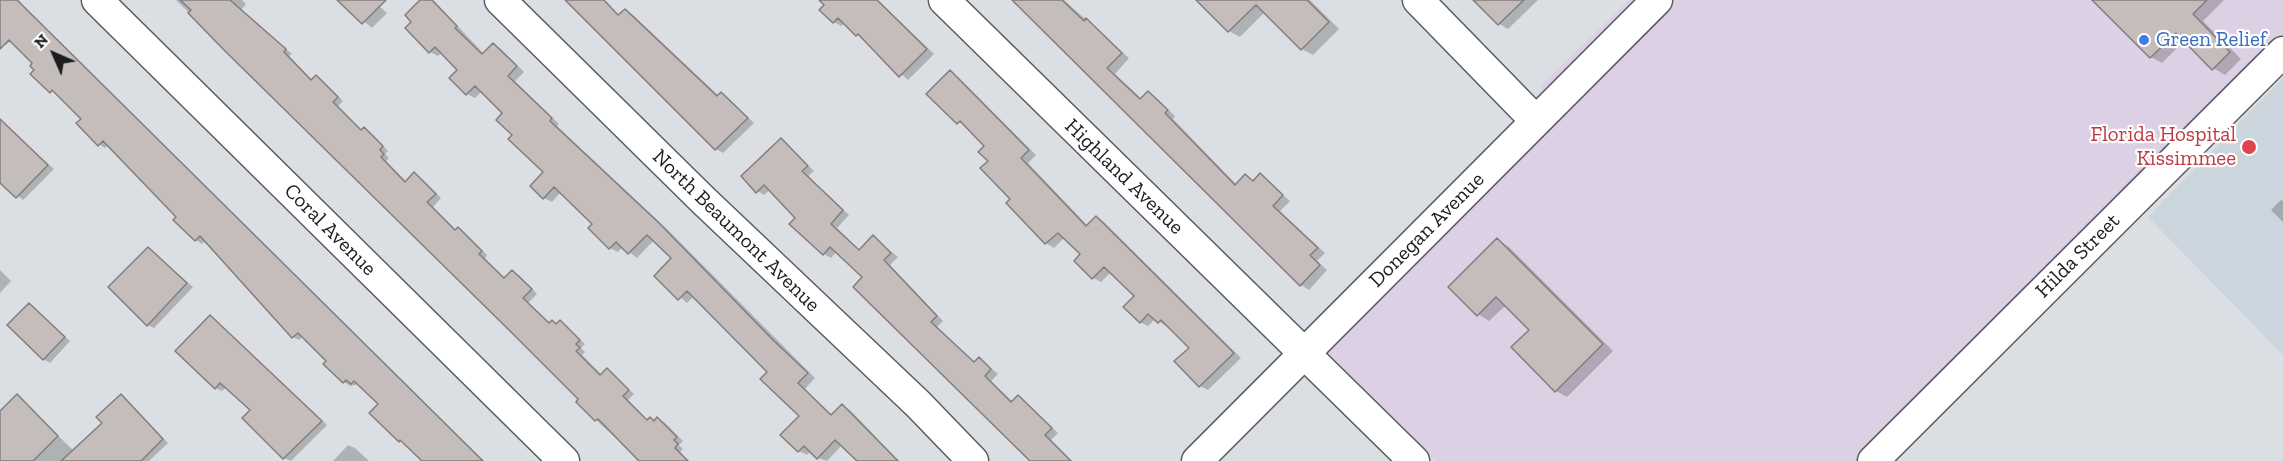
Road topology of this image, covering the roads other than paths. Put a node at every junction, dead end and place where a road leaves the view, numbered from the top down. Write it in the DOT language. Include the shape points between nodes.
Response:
graph roads {
  1 [pos="97,0"];
  2 [pos="500,0"];
  3 [pos="944,0"];
  4 [pos="1418,0"];
  5 [pos="1657,0"];
  6 [pos="2283,51"];
  7 [pos="1536,121"];
  8 [pos="1304,353"];
  9 [pos="564,461"];
  10 [pos="973,461"];
  11 [pos="1197,461"];
  12 [pos="1414,461"];
  13 [pos="1873,461"];
  1 -- 9 [label="street, Coral Avenue"];
  2 -- 10 [label="street, North Beaumont Avenue"];
  3 -- 8 [label="street, Highland Avenue"];
  4 -- 7 [label="street"];
  5 -- 7 [label="street, Donegan Avenue"];
  6 -- 13 [label="street, Hilda Street"];
  7 -- 8 [label="street, Donegan Avenue"];
  8 -- 11 [label="street, Donegan Avenue"];
  8 -- 12 [label="street, Highland Avenue"];
}
